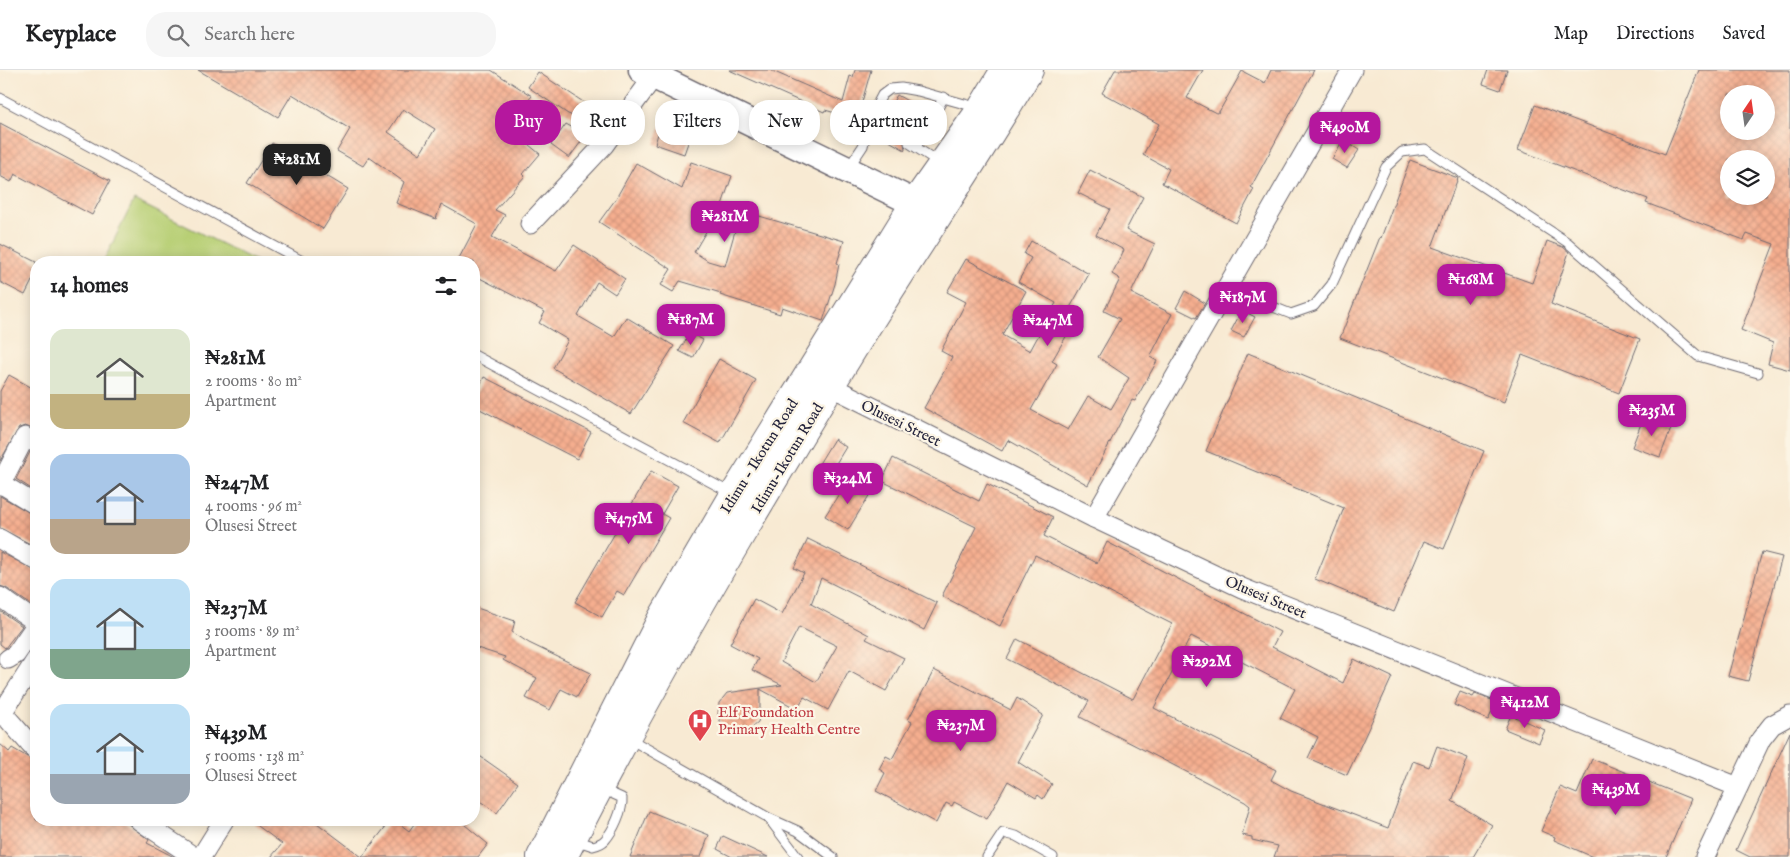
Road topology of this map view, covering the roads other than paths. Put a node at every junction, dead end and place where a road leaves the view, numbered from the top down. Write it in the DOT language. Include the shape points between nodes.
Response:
graph roads {
  1 [pos="1005,70"];
  2 [pos="1029,70"];
  3 [pos="1352,70"];
  4 [pos="651,72"];
  5 [pos="944,97"];
  6 [pos="0,98"];
  7 [pos="879,100"];
  8 [pos="982,108"];
  9 [pos="863,145"];
  10 [pos="942,164"];
  11 [pos="848,169"];
  12 [pos="915,203"];
  13 [pos="530,224"];
  14 [pos="293,256"];
  15 [pos="1228,289"];
  16 [pos="480,358"];
  17 [pos="1758,373"];
  18 [pos="820,380"];
  19 [pos="30,440"];
  20 [pos="0,484"];
  21 [pos="734,495"];
  22 [pos="30,502"];
  23 [pos="1094,518"];
  24 [pos="0,539"];
  25 [pos="30,556"];
  26 [pos="0,597"];
  27 [pos="30,619"];
  28 [pos="30,632"];
  29 [pos="3,661"];
  30 [pos="30,669"];
  31 [pos="1,713"];
  32 [pos="1790,715"];
  33 [pos="616,731"];
  34 [pos="30,744"];
  35 [pos="1738,787"];
  36 [pos="769,818"];
  37 [pos="148,826"];
  38 [pos="220,826"];
  39 [pos="568,848"];
  40 [pos="194,857"];
  41 [pos="201,857"];
  42 [pos="541,857"];
  43 [pos="798,857"];
  44 [pos="833,857"];
  45 [pos="987,857"];
  46 [pos="1053,857"];
  47 [pos="1705,857"];
  1 -- 8 [label="main road, Idimu - Ikotun Road"];
  2 -- 18 [label="main road, Idimu-Ikotun Road"];
  3 -- 15 [label="street"];
  4 -- 11 [label="street"];
  4 -- 13 [label="street" via="604,145"];
  5 -- 7 [label="lane" via="901,88 890,89"];
  5 -- 8 [label="lane"];
  5 -- 10 [label="lane" via="912,145"];
  6 -- 14 [label="lane"];
  8 -- 10 [label="main road, Idimu - Ikotun Road"];
  9 -- 11 [label="lane"];
  10 -- 12 [label="main road, Idimu - Ikotun Road"];
  11 -- 12 [label="street"];
  12 -- 18 [label="main road, Idimu - Ikotun Road"];
  15 -- 17 [label="lane" via="1291,314 1314,306 1332,284 1386,167 1402,152 1425,149 1567,242 1698,356"];
  15 -- 23 [label="street"];
  16 -- 21 [label="lane"];
  18 -- 21 [label="main road, Idimu - Ikotun Road"];
  18 -- 23 [label="street, Olusesi Street"];
  18 -- 33 [label="main road, Idimu-Ikotun Road" via="694,614"];
  19 -- 20 [label="street" via="25,437"];
  20 -- 22 [label="street"];
  21 -- 33 [label="main road, Idimu - Ikotun Road" via="662,618"];
  23 -- 35 [label="street, Olusesi Street" via="1242,588"];
  24 -- 25 [label="street"];
  26 -- 27 [label="street"];
  28 -- 29 [label="street" via="16,654"];
  30 -- 31 [label="street"];
  31 -- 34 [label="street"];
  32 -- 35 [label="street" via="1772,725 1761,739"];
  33 -- 36 [label="lane"];
  33 -- 39 [label="main road, Idimu-Ikotun Road" via="598,788"];
  33 -- 42 [label="main road, Idimu - Ikotun Road"];
  35 -- 47 [label="street"];
  36 -- 43 [label="lane"];
  36 -- 44 [label="lane" via="798,831"];
  37 -- 40 [label="street"];
  38 -- 41 [label="street"];
  45 -- 46 [label="lane" via="1002,833 1016,836"];
}
